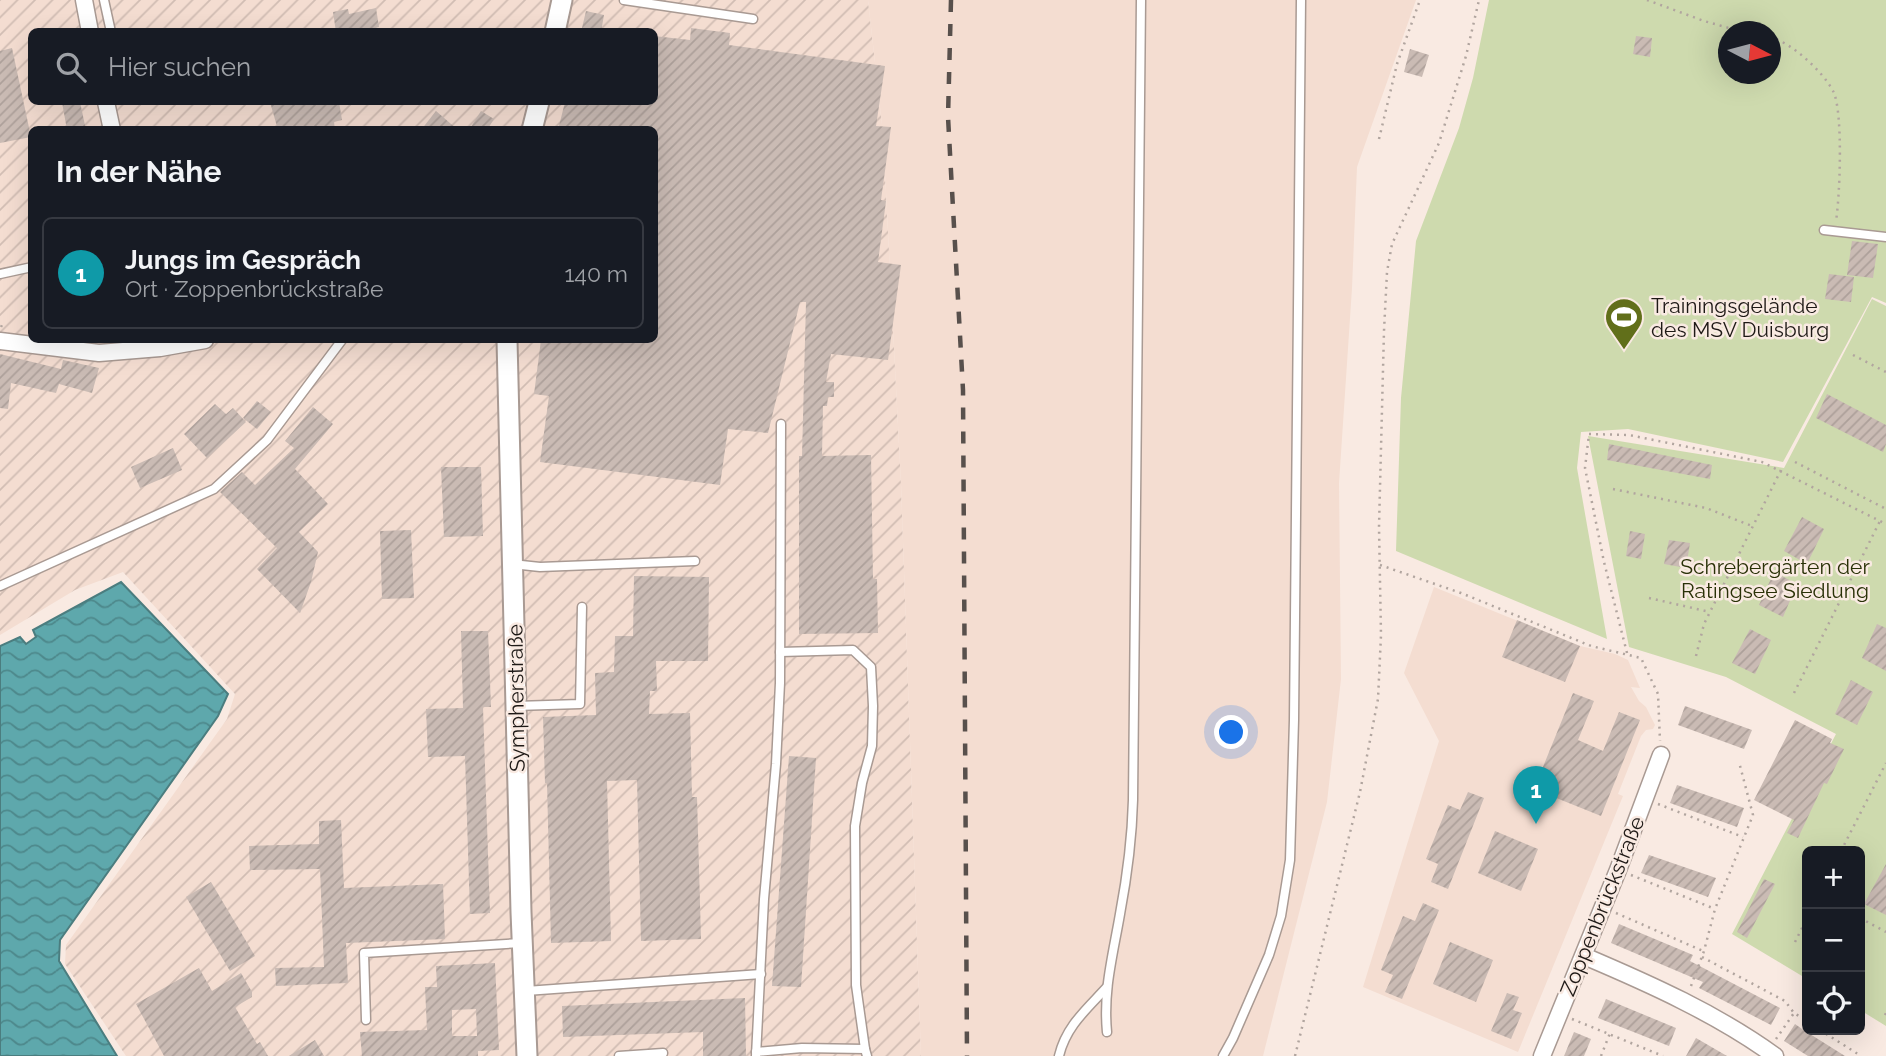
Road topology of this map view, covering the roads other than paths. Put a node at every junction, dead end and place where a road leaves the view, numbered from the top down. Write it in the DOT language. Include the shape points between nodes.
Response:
graph roads {
  1 [pos="83,0"];
  2 [pos="104,0"];
  3 [pos="562,0"];
  4 [pos="624,0"];
  5 [pos="1141,0"];
  6 [pos="1301,0"];
  7 [pos="753,19"];
  8 [pos="89,28"];
  9 [pos="110,28"];
  10 [pos="556,28"];
  11 [pos="107,105"];
  12 [pos="538,105"];
  13 [pos="111,126"];
  14 [pos="533,126"];
  15 [pos="1824,230"];
  16 [pos="1886,237"];
  17 [pos="28,268"];
  18 [pos="0,274"];
  19 [pos="0,341"];
  20 [pos="340,343"];
  21 [pos="507,343"];
  22 [pos="159,344"];
  23 [pos="781,424"];
  24 [pos="695,561"];
  25 [pos="512,564"];
  26 [pos="0,586"];
  27 [pos="582,607"];
  28 [pos="780,652"];
  29 [pos="516,706"];
  30 [pos="1661,755"];
  31 [pos="522,943"];
  32 [pos="1584,956"];
  33 [pos="761,974"];
  34 [pos="1107,987"];
  35 [pos="524,991"];
  36 [pos="366,1020"];
  37 [pos="1108,1032"];
  38 [pos="866,1052"];
  39 [pos="663,1053"];
  40 [pos="756,1054"];
  41 [pos="1771,1054"];
  42 [pos="527,1056"];
  43 [pos="619,1056"];
  44 [pos="1059,1056"];
  45 [pos="1223,1056"];
  46 [pos="1542,1056"];
  1 -- 8 [label="street"];
  2 -- 9 [label="lane"];
  3 -- 10 [label="street"];
  4 -- 7 [label="lane"];
  5 -- 34 [label="lane" via="1132,831"];
  6 -- 45 [label="lane" via="1290,860 1269,955"];
  11 -- 13 [label="street"];
  12 -- 14 [label="street"];
  15 -- 16 [label="lane"];
  17 -- 18 [label="lane"];
  19 -- 22 [label="street" via="99,353"];
  20 -- 26 [label="lane" via="267,440 214,489"];
  21 -- 25 [label="street, Sympherstraße"];
  23 -- 28 [label="lane"];
  24 -- 25 [label="lane" via="540,568"];
  25 -- 29 [label="street, Sympherstraße"];
  27 -- 29 [label="lane" via="580,704"];
  28 -- 33 [label="lane"];
  28 -- 38 [label="lane" via="853,650 870,667 872,746 855,826 856,985"];
  29 -- 31 [label="street, Sympherstraße"];
  30 -- 32 [label="street, Zoppenbrückstraße"];
  31 -- 35 [label="street, Sympherstraße"];
  31 -- 36 [label="lane" via="364,953"];
  32 -- 41 [label="street" via="1743,1033"];
  32 -- 46 [label="street, Zoppenbrückstraße"];
  33 -- 35 [label="lane"];
  33 -- 40 [label="lane"];
  34 -- 37 [label="lane"];
  34 -- 44 [label="lane" via="1072,1024"];
  35 -- 42 [label="street, Sympherstraße"];
  38 -- 40 [label="lane" via="802,1048"];
  39 -- 43 [label="lane"];
}
